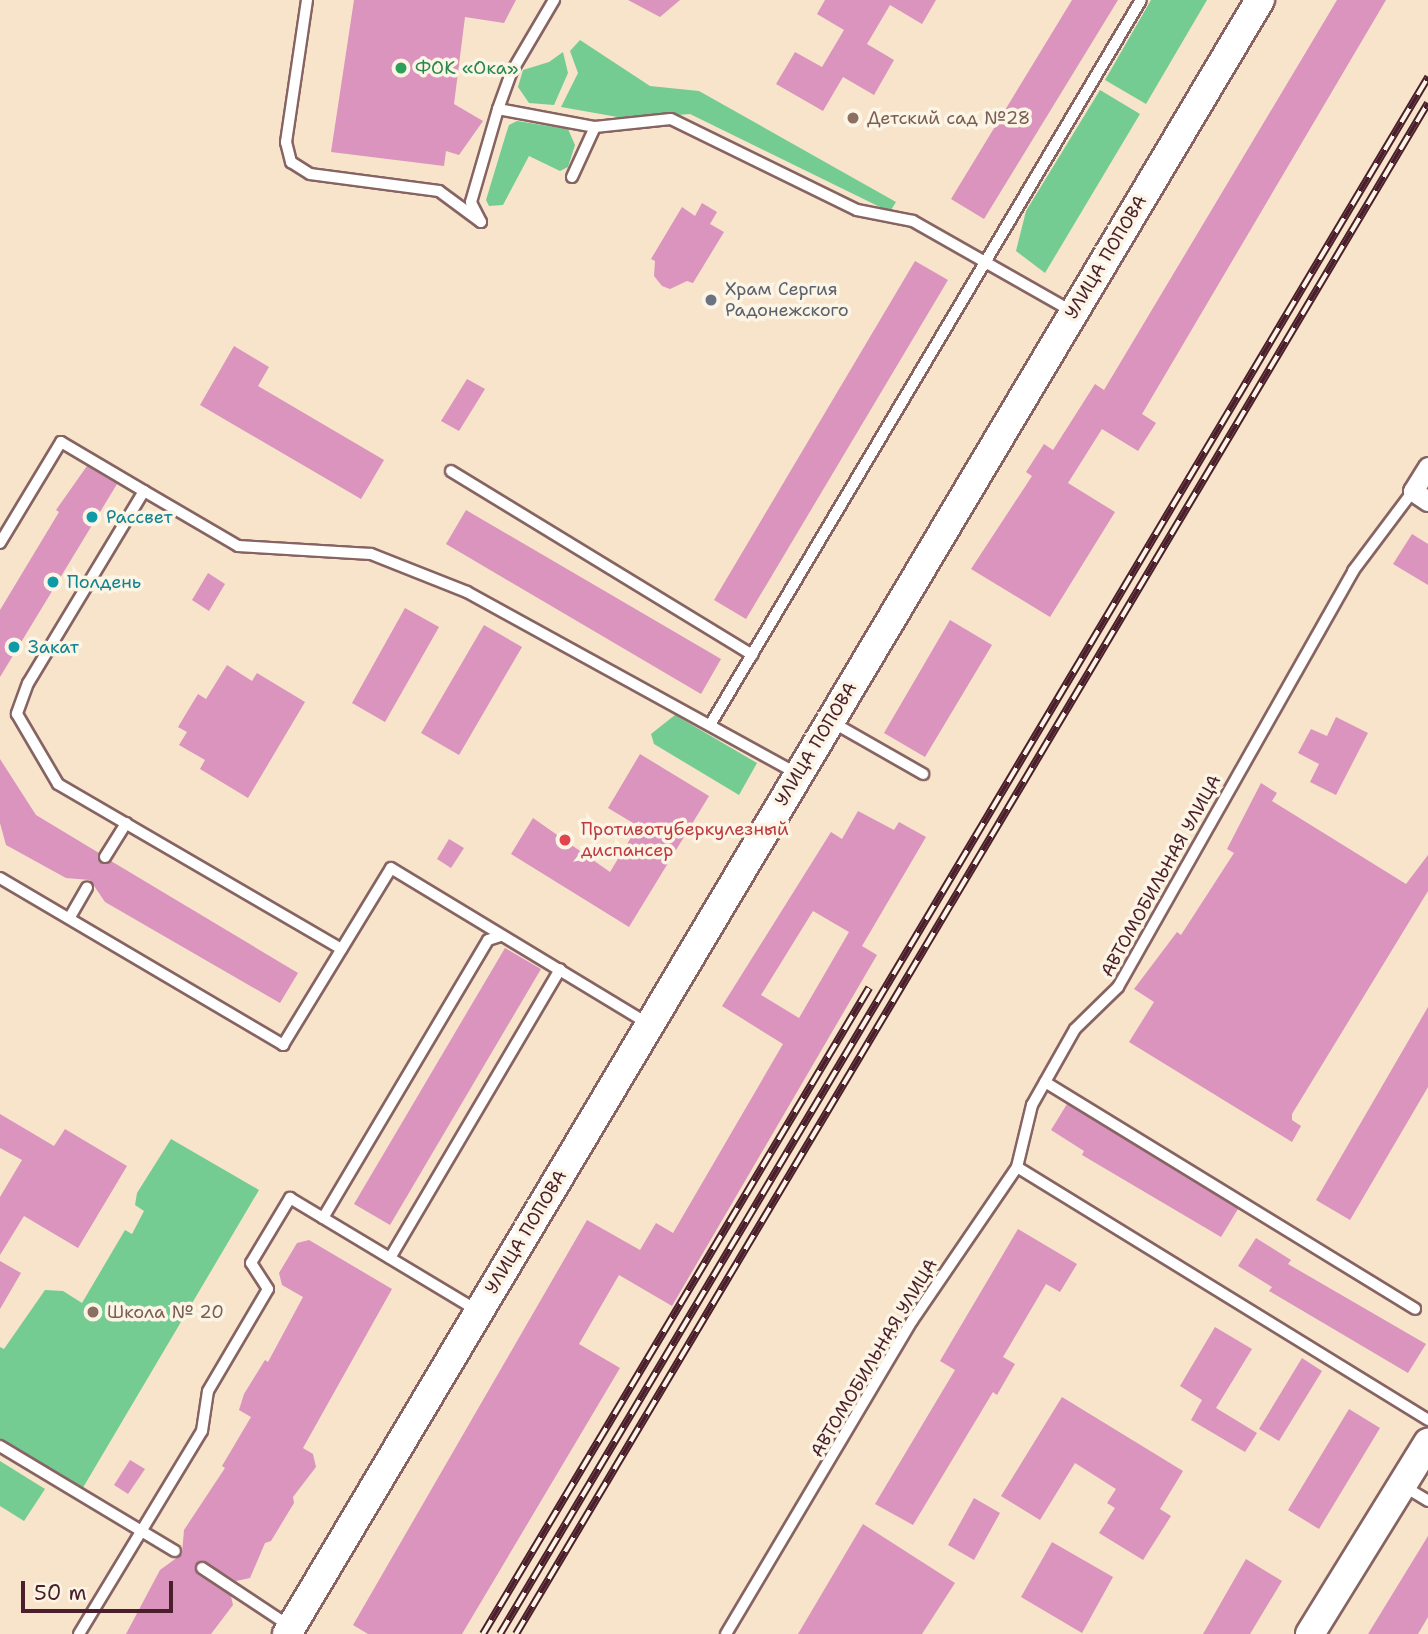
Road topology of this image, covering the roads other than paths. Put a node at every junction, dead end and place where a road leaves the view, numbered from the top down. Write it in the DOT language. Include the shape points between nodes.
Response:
graph roads {
  1 [pos="307,0"];
  2 [pos="554,0"];
  3 [pos="1141,0"];
  4 [pos="1260,0"];
  5 [pos="498,109"];
  6 [pos="595,127"];
  7 [pos="572,177"];
  8 [pos="984,264"];
  9 [pos="1073,313"];
  10 [pos="1428,467"];
  11 [pos="451,471"];
  12 [pos="144,491"];
  13 [pos="1420,496"];
  14 [pos="0,543"];
  15 [pos="752,655"];
  16 [pos="830,721"];
  17 [pos="710,725"];
  18 [pos="798,774"];
  19 [pos="923,774"];
  20 [pos="125,823"];
  21 [pos="105,857"];
  22 [pos="0,878"];
  23 [pos="87,887"];
  24 [pos="70,917"];
  25 [pos="500,936"];
  26 [pos="342,949"];
  27 [pos="560,969"];
  28 [pos="649,1025"];
  29 [pos="1045,1082"];
  30 [pos="1017,1167"];
  31 [pos="323,1218"];
  32 [pos="390,1258"];
  33 [pos="1415,1309"];
  34 [pos="479,1311"];
  35 [pos="1428,1420"];
  36 [pos="1428,1443"];
  37 [pos="0,1446"];
  38 [pos="1402,1485"];
  39 [pos="1428,1501"];
  40 [pos="142,1531"];
  41 [pos="175,1551"];
  42 [pos="202,1568"];
  43 [pos="289,1630"];
  44 [pos="79,1634"];
  45 [pos="726,1634"];
  46 [pos="1310,1634"];
  1 -- 5 [label="lane" via="286,142 291,162 310,174 439,191 481,222 471,202"];
  2 -- 5 [label="lane" via="511,73"];
  3 -- 8 [label="lane"];
  4 -- 9 [label="street, УЛИЦА ПОПОВА"];
  5 -- 6 [label="lane"];
  6 -- 7 [label="lane"];
  6 -- 8 [label="lane" via="671,119 857,210 913,221"];
  8 -- 9 [label="lane"];
  8 -- 15 [label="lane"];
  9 -- 16 [label="street, УЛИЦА ПОПОВА"];
  10 -- 13 [label="street"];
  11 -- 15 [label="lane"];
  12 -- 14 [label="lane" via="61,442"];
  12 -- 17 [label="lane" via="238,546 371,554 467,592"];
  12 -- 20 [label="lane" via="29,683 17,715 58,784"];
  13 -- 29 [label="lane, АВТОМОБИЛЬНАЯ УЛИЦА" via="1353,571 1118,987 1074,1029"];
  15 -- 17 [label="lane"];
  16 -- 18 [label="street, УЛИЦА ПОПОВА"];
  16 -- 19 [label="lane"];
  17 -- 18 [label="lane"];
  18 -- 28 [label="street, УЛИЦА ПОПОВА"];
  20 -- 21 [label="lane"];
  20 -- 26 [label="lane"];
  22 -- 24 [label="lane"];
  23 -- 24 [label="lane"];
  24 -- 26 [label="lane" via="283,1045"];
  25 -- 26 [label="lane" via="391,868"];
  25 -- 27 [label="lane"];
  25 -- 31 [label="lane" via="488,940"];
  27 -- 28 [label="lane"];
  27 -- 32 [label="lane"];
  28 -- 34 [label="street, УЛИЦА ПОПОВА"];
  29 -- 30 [label="lane, АВТОМОБИЛЬНАЯ УЛИЦА" via="1032,1105"];
  29 -- 33 [label="lane"];
  30 -- 35 [label="lane"];
  30 -- 45 [label="lane, АВТОМОБИЛЬНАЯ УЛИЦА" via="912,1321"];
  31 -- 32 [label="lane"];
  31 -- 40 [label="lane" via="290,1198 251,1263 268,1289 208,1391 202,1431"];
  32 -- 34 [label="lane"];
  34 -- 43 [label="street, УЛИЦА ПОПОВА"];
  36 -- 38 [label="street"];
  37 -- 40 [label="lane"];
  38 -- 39 [label="lane"];
  38 -- 46 [label="street"];
  40 -- 41 [label="lane"];
  40 -- 44 [label="lane"];
  42 -- 43 [label="lane"];
}
